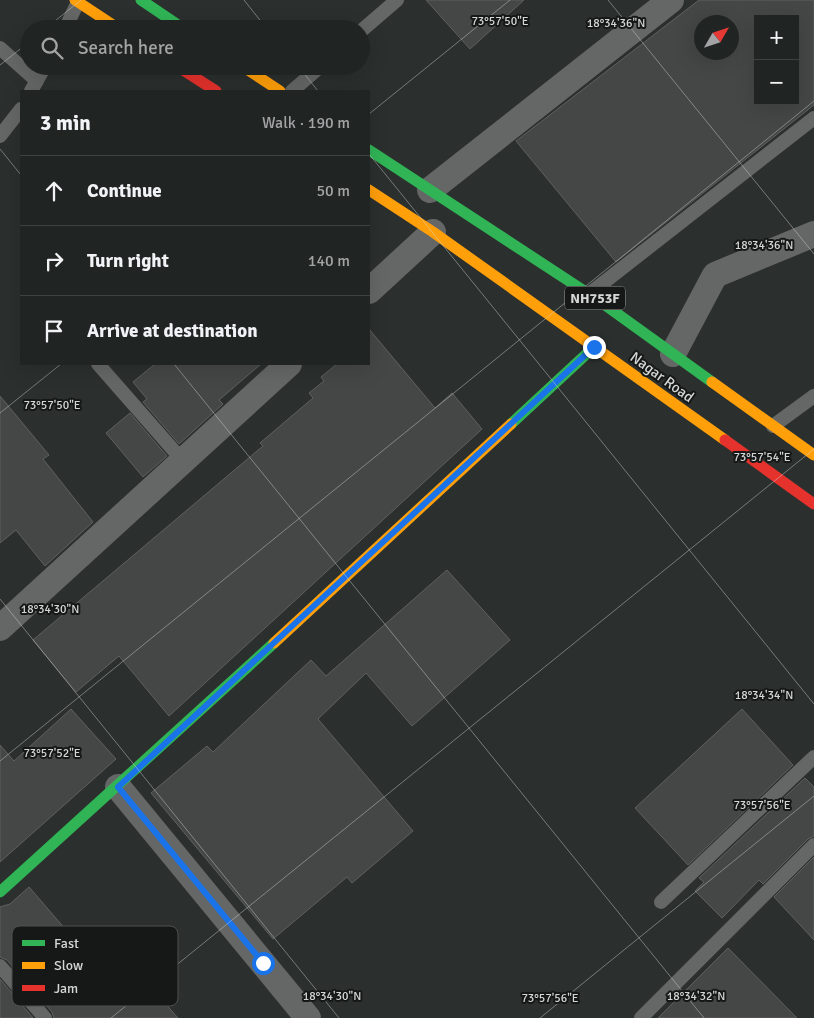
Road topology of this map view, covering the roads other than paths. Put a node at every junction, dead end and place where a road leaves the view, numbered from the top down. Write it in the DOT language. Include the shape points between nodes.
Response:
graph roads {
  1 [pos="140,0"];
  2 [pos="397,0"];
  3 [pos="671,0"];
  4 [pos="77,1"];
  5 [pos="69,20"];
  6 [pos="106,20"];
  7 [pos="170,20"];
  8 [pos="370,23"];
  9 [pos="0,48"];
  10 [pos="20,70"];
  11 [pos="24,75"];
  12 [pos="40,75"];
  13 [pos="191,75"];
  14 [pos="256,75"];
  15 [pos="311,75"];
  16 [pos="34,86"];
  17 [pos="214,90"];
  18 [pos="278,90"];
  19 [pos="293,90"];
  20 [pos="20,111"];
  21 [pos="814,118"];
  22 [pos="0,136"];
  23 [pos="370,151"];
  24 [pos="430,190"];
  25 [pos="370,191"];
  26 [pos="433,232"];
  27 [pos="814,234"];
  28 [pos="370,290"];
  29 [pos="588,294"];
  30 [pos="594,347"];
  31 [pos="673,354"];
  32 [pos="99,365"];
  33 [pos="288,365"];
  34 [pos="814,396"];
  35 [pos="773,426"];
  36 [pos="814,456"];
  37 [pos="183,460"];
  38 [pos="814,504"];
  39 [pos="0,628"];
  40 [pos="814,757"];
  41 [pos="118,787"];
  42 [pos="814,846"];
  43 [pos="0,892"];
  44 [pos="661,902"];
  45 [pos="0,966"];
  46 [pos="12,980"];
  47 [pos="35,1006"];
  48 [pos="45,1018"];
  49 [pos="308,1018"];
  50 [pos="641,1018"];
  1 -- 7 [label="main road"];
  2 -- 8 [label="lane"];
  3 -- 24 [label="street"];
  4 -- 5 [label="lane"];
  4 -- 6 [label="main road"];
  9 -- 10 [label="lane"];
  11 -- 16 [label="lane"];
  12 -- 16 [label="lane"];
  13 -- 17 [label="main road"];
  14 -- 18 [label="main road"];
  15 -- 19 [label="lane"];
  20 -- 22 [label="lane"];
  21 -- 29 [label="lane"];
  23 -- 24 [label="main road, Nagar Road / NH753F"];
  24 -- 29 [label="main road, Nagar Road / NH753F"];
  25 -- 26 [label="main road, Nagar Road / NH753F"];
  26 -- 28 [label="street"];
  26 -- 30 [label="main road, Nagar Road / NH753F"];
  27 -- 31 [label="street" via="715,275"];
  29 -- 31 [label="main road, Nagar Road / NH753F"];
  30 -- 38 [label="main road, Nagar Road / NH753F"];
  30 -- 41 [label="main road"];
  31 -- 35 [label="main road, Nagar Road / NH753F"];
  32 -- 37 [label="lane"];
  33 -- 37 [label="street"];
  34 -- 35 [label="lane"];
  35 -- 36 [label="main road, Nagar Road / NH753F"];
  37 -- 39 [label="street"];
  40 -- 44 [label="lane"];
  41 -- 43 [label="main road"];
  41 -- 49 [label="street"];
  42 -- 50 [label="lane"];
  45 -- 46 [label="lane"];
  47 -- 48 [label="lane"];
}
